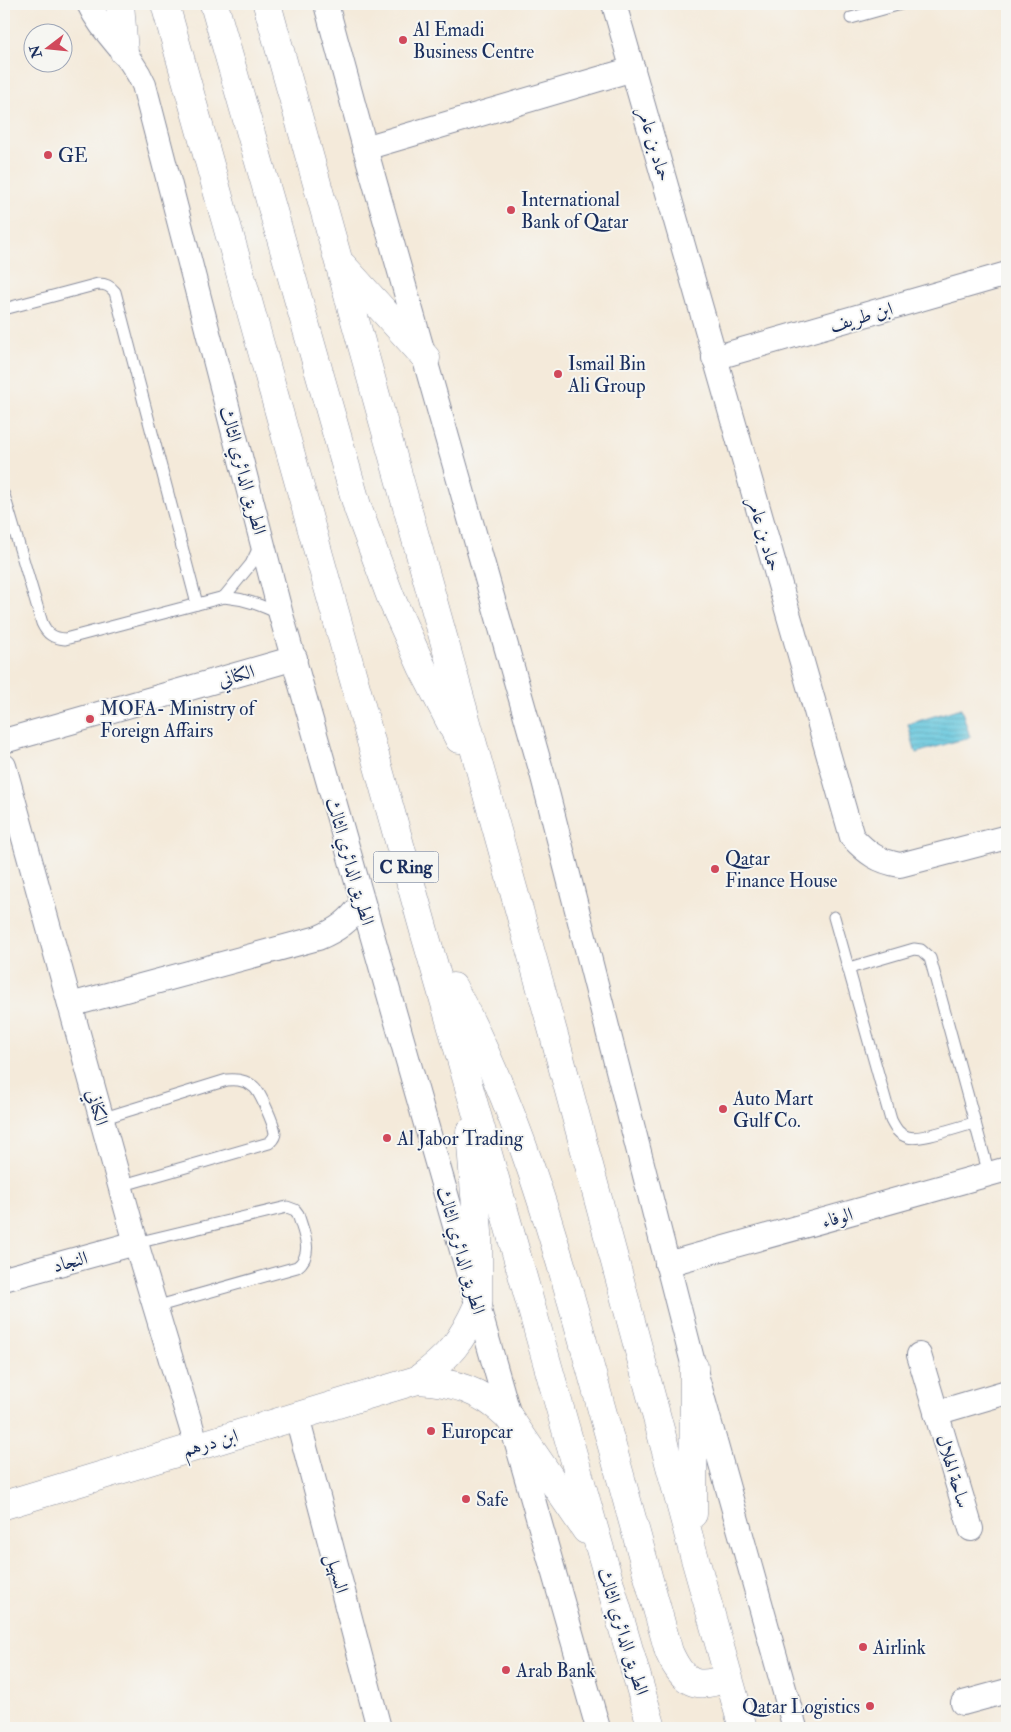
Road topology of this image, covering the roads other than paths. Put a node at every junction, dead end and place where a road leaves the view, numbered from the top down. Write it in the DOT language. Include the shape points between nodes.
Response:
graph roads {
  1 [pos="89,4"];
  2 [pos="120,4"];
  3 [pos="165,4"];
  4 [pos="214,4"];
  5 [pos="267,4"];
  6 [pos="326,4"];
  7 [pos="614,4"];
  8 [pos="901,4"];
  9 [pos="850,18"];
  10 [pos="124,52"];
  11 [pos="634,69"];
  12 [pos="366,148"];
  13 [pos="339,262"];
  14 [pos="1007,274"];
  15 [pos="4,310"];
  16 [pos="426,358"];
  17 [pos="714,358"];
  18 [pos="4,495"];
  19 [pos="262,540"];
  20 [pos="224,597"];
  21 [pos="197,604"];
  22 [pos="281,615"];
  23 [pos="295,658"];
  24 [pos="4,740"];
  25 [pos="4,766"];
  26 [pos="485,789"];
  27 [pos="1007,837"];
  28 [pos="362,903"];
  29 [pos="834,917"];
  30 [pos="426,938"];
  31 [pos="849,968"];
  32 [pos="70,1005"];
  33 [pos="465,1071"];
  34 [pos="102,1119"];
  35 [pos="975,1123"];
  36 [pos="998,1172"];
  37 [pos="120,1186"];
  38 [pos="136,1243"];
  39 [pos="667,1264"];
  40 [pos="4,1279"];
  41 [pos="478,1306"];
  42 [pos="156,1308"];
  43 [pos="919,1355"];
  44 [pos="694,1367"];
  45 [pos="417,1380"];
  46 [pos="1007,1392"];
  47 [pos="936,1413"];
  48 [pos="508,1416"];
  49 [pos="297,1417"];
  50 [pos="197,1446"];
  51 [pos="4,1505"];
  52 [pos="971,1529"];
  53 [pos="599,1548"];
  54 [pos="692,1548"];
  55 [pos="728,1677"];
  56 [pos="1007,1691"];
  57 [pos="963,1703"];
  58 [pos="379,1728"];
  59 [pos="598,1728"];
  60 [pos="652,1728"];
  61 [pos="743,1728"];
  62 [pos="795,1728"];
  1 -- 10 [label="street, الطريق الدائري الثالث"];
  2 -- 10 [label="main road"];
  3 -- 30 [label="main road, الطريق الدائري الثالث / C Ring"];
  4 -- 26 [label="main road" via="358,509 414,650"];
  5 -- 13 [label="main road"];
  6 -- 12 [label="street"];
  7 -- 11 [label="street, حماد بن عامر"];
  8 -- 9 [label="lane"];
  10 -- 19 [label="street, الطريق الدائري الثالث" via="144,86"];
  11 -- 12 [label="street"];
  11 -- 17 [label="street, حماد بن عامر"];
  12 -- 16 [label="street"];
  13 -- 16 [label="main road"];
  13 -- 26 [label="main road"];
  14 -- 17 [label="street, ابن طريف"];
  15 -- 21 [label="lane" via="98,284 105,284 115,292"];
  16 -- 39 [label="street" via="542,773"];
  17 -- 27 [label="street, حماد بن عامر" via="852,837 868,854 900,865"];
  18 -- 21 [label="lane" via="42,623 50,635 64,639"];
  19 -- 20 [label="lane" via="251,564"];
  19 -- 22 [label="street, الطريق الدائري الثالث"];
  20 -- 21 [label="lane"];
  20 -- 22 [label="lane" via="256,603"];
  22 -- 23 [label="street, الطريق الدائري الثالث"];
  23 -- 24 [label="street, الكناني"];
  23 -- 28 [label="street, الطريق الدائري الثالث"];
  25 -- 32 [label="street, الكناني"];
  26 -- 54 [label="main road"];
  28 -- 32 [label="street" via="348,921 334,932 318,938"];
  28 -- 41 [label="street, الطريق الدائري الثالث"];
  29 -- 31 [label="lane"];
  30 -- 33 [label="main road, الطريق الدائري الثالث / C Ring"];
  30 -- 55 [label="main road" via="470,1020 514,1120 549,1222 669,1652 682,1674 692,1682 714,1683"];
  31 -- 35 [label="lane" via="895,1128 901,1134 915,1138"];
  31 -- 35 [label="lane" via="914,950 921,950 930,958"];
  32 -- 34 [label="street, الكناني"];
  33 -- 41 [label="main road" via="478,1232"];
  33 -- 53 [label="main road, الطريق الدائري الثالث / C Ring"];
  34 -- 37 [label="street, الكناني"];
  34 -- 37 [label="lane" via="234,1080 247,1083 258,1091 274,1130 274,1137 269,1143"];
  35 -- 36 [label="lane"];
  36 -- 39 [label="street, الوفاء"];
  37 -- 38 [label="street, الكناني"];
  38 -- 40 [label="street, النجاد"];
  38 -- 42 [label="street, الكناني"];
  38 -- 42 [label="lane" via="287,1207 295,1210 299,1217 307,1251 303,1262 297,1266"];
  39 -- 44 [label="street"];
  41 -- 45 [label="main road, ابن درهم" via="454,1348"];
  41 -- 48 [label="street, الطريق الدائري الثالث"];
  42 -- 50 [label="street, الكناني"];
  43 -- 47 [label="street, ساحة الهلال"];
  44 -- 54 [label="main road"];
  44 -- 62 [label="street"];
  45 -- 48 [label="main road, ابن درهم" via="442,1381 466,1388"];
  45 -- 49 [label="main road, ابن درهم"];
  46 -- 47 [label="street, ساحة الهلال"];
  47 -- 52 [label="street, ساحة الهلال"];
  48 -- 53 [label="main road, ابن درهم"];
  48 -- 59 [label="street, الطريق الدائري الثالث"];
  49 -- 50 [label="main road, ابن درهم"];
  49 -- 58 [label="street, السهيل"];
  50 -- 51 [label="main road, ابن درهم"];
  53 -- 60 [label="main road, الطريق الدائري الثالث / C Ring"];
  54 -- 55 [label="main road"];
  55 -- 61 [label="main road"];
  56 -- 57 [label="street"];
}
